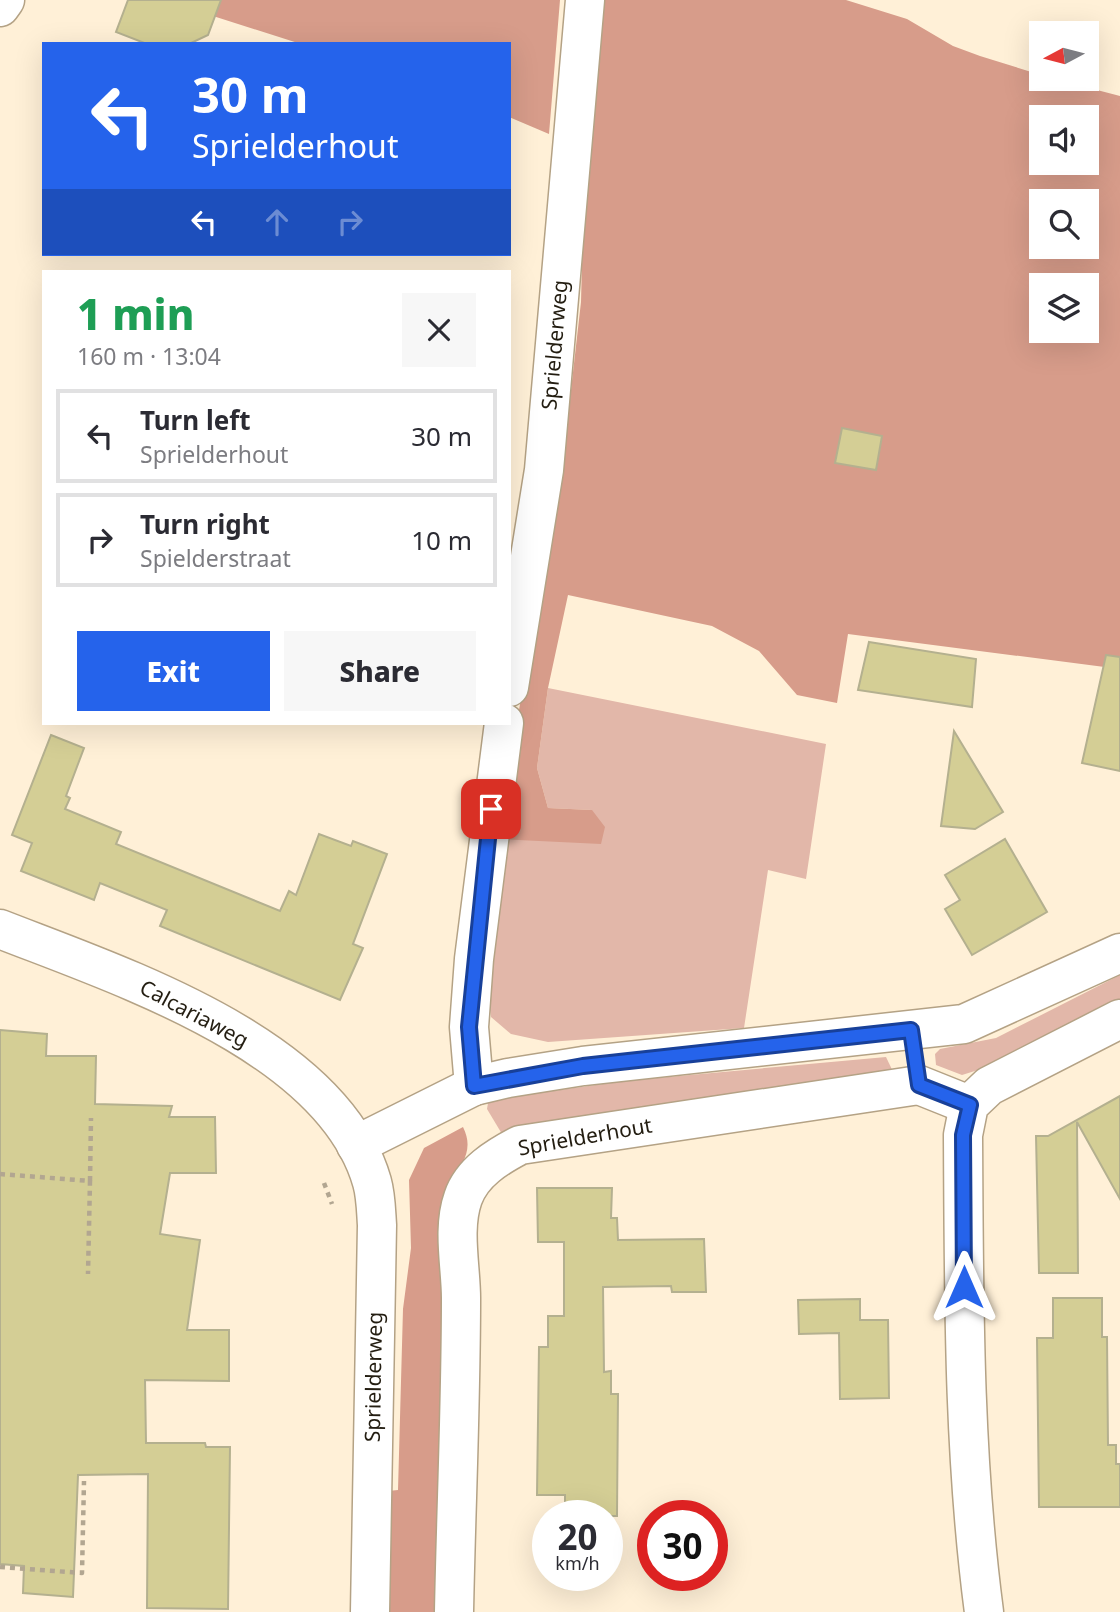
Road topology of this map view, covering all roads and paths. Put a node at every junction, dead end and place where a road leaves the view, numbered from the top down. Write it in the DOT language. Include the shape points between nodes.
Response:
graph roads {
  1 [pos="5,0"];
  2 [pos="585,0"];
  3 [pos="0,6"];
  4 [pos="511,675"];
  5 [pos="504,725"];
  6 [pos="0,929"];
  7 [pos="1120,953"];
  8 [pos="1120,1019"];
  9 [pos="911,1030"];
  10 [pos="919,1085"];
  11 [pos="474,1086"];
  12 [pos="970,1105"];
  13 [pos="91,1118"];
  14 [pos="356,1145"];
  15 [pos="0,1174"];
  16 [pos="90,1181"];
  17 [pos="88,1274"];
  18 [pos="84,1481"];
  19 [pos="0,1567"];
  20 [pos="370,1612"];
  21 [pos="454,1612"];
  22 [pos="984,1612"];
  1 -- 3 [label="street"];
  2 -- 4 [label="street, Sprielderweg" via="544,470"];
  5 -- 11 [label="street" via="470,1013"];
  6 -- 14 [label="street, Calcariaweg" via="139,984 221,1025 289,1068 327,1105"];
  7 -- 9 [label="street" via="964,1024"];
  8 -- 12 [label="street" via="989,1086"];
  9 -- 10 [label="street"];
  9 -- 11 [label="street" via="583,1066"];
  10 -- 12 [label="street, Sprielderhout"];
  10 -- 21 [label="street, Sprielderhout" via="520,1145 475,1177 463,1198 458,1227 461,1298"];
  11 -- 14 [label="street"];
  12 -- 22 [label="street" via="963,1135 964,1363 971,1516"];
  13 -- 16 [label="path"];
  14 -- 20 [label="street, Sprielderweg" via="373,1183 377,1225"];
  15 -- 16 [label="path"];
  16 -- 17 [label="path"];
  18 -- 19 [label="path" via="82,1573"];
}
